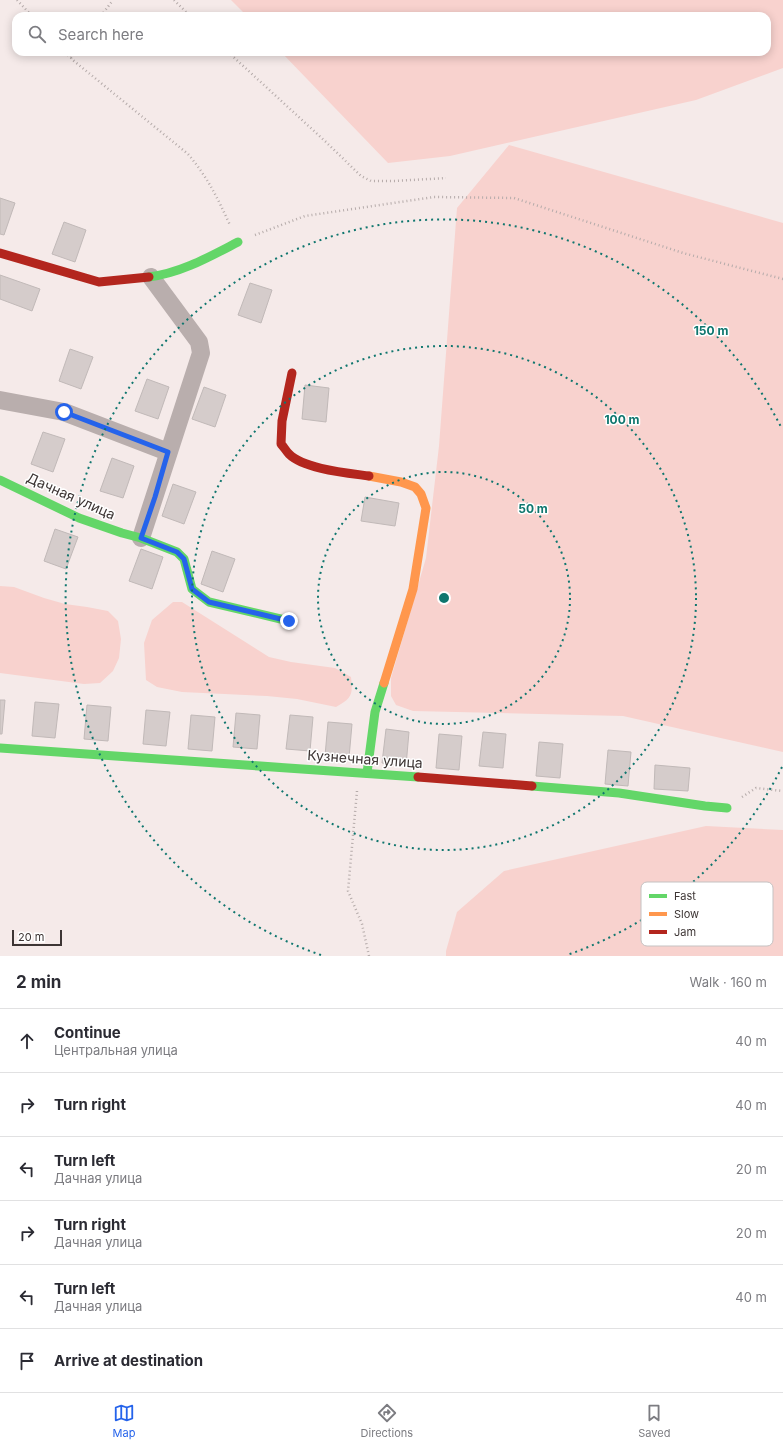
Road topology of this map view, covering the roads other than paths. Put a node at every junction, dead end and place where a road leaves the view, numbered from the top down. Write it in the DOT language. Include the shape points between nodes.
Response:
graph roads {
  1 [pos="238,242"];
  2 [pos="0,253"];
  3 [pos="151,277"];
  4 [pos="292,372"];
  5 [pos="0,400"];
  6 [pos="168,452"];
  7 [pos="0,480"];
  8 [pos="141,538"];
  9 [pos="289,621"];
  10 [pos="0,748"];
  11 [pos="363,773"];
  12 [pos="727,808"];
  1 -- 3 [label="street" via="197,263"];
  2 -- 3 [label="street" via="99,282"];
  3 -- 6 [label="street" via="199,342 201,353"];
  4 -- 11 [label="street" via="281,433 281,444 290,455 304,463 403,483 416,488 426,508 413,589 375,712"];
  5 -- 6 [label="street" via="64,412"];
  6 -- 8 [label="street"];
  7 -- 8 [label="street, Дачная улица" via="79,518"];
  8 -- 9 [label="street, Дачная улица" via="177,552 184,559 192,589 209,602"];
  10 -- 11 [label="street, Кузнечная улица"];
  11 -- 12 [label="street, Кузнечная улица" via="619,792"];
}
